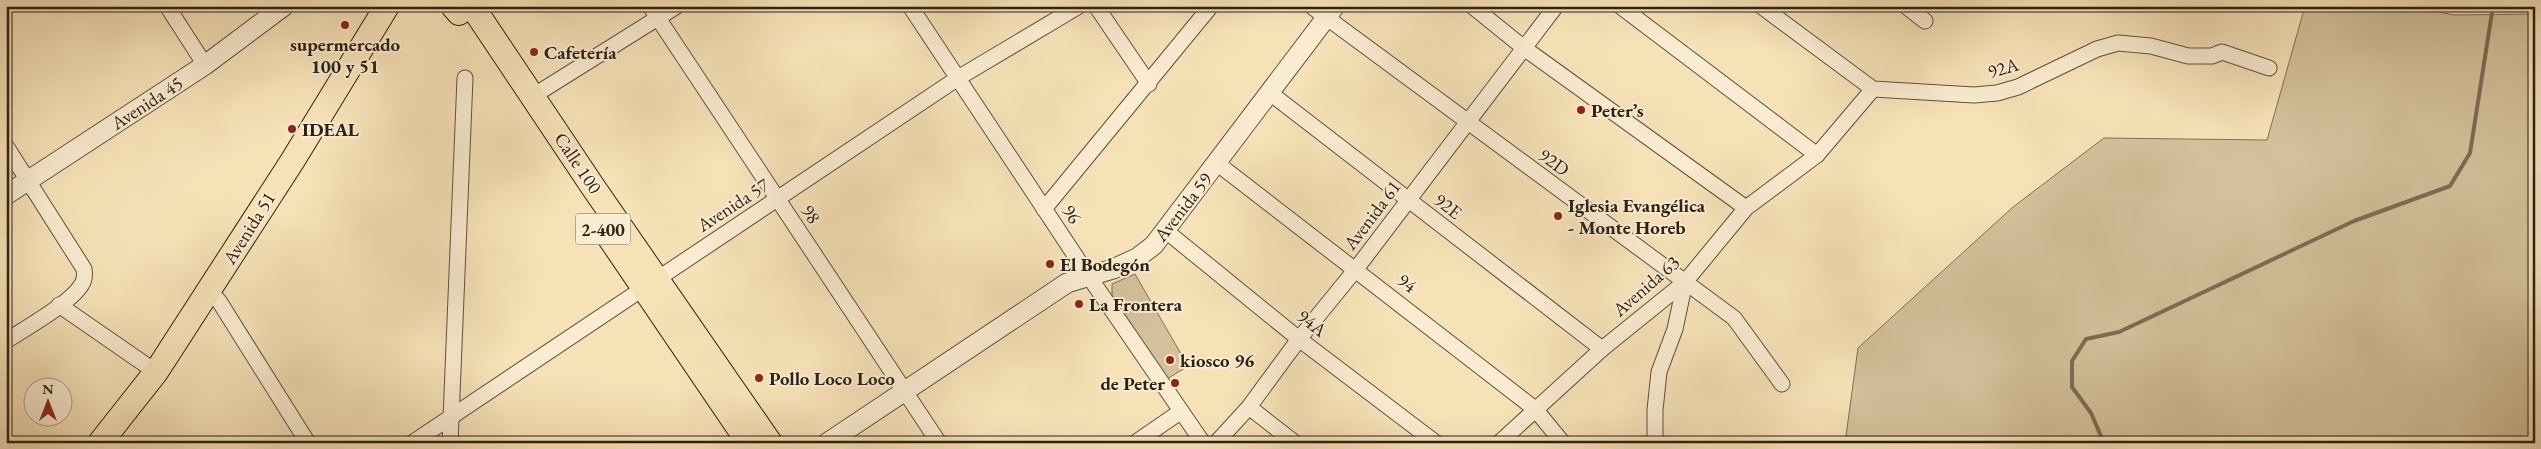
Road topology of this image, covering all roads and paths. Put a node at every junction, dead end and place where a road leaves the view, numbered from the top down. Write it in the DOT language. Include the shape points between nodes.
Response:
graph roads {
  1 [pos="167,6"];
  2 [pos="284,6"];
  3 [pos="387,6"];
  4 [pos="483,6"];
  5 [pos="676,6"];
  6 [pos="910,6"];
  7 [pos="1079,6"];
  8 [pos="1096,6"];
  9 [pos="1211,6"];
  10 [pos="1312,6"];
  11 [pos="1472,6"];
  12 [pos="1556,6"];
  13 [pos="1620,6"];
  14 [pos="1761,6"];
  15 [pos="1906,6"];
  16 [pos="459,8"];
  17 [pos="654,12"];
  18 [pos="1331,12"];
  19 [pos="1925,21"];
  20 [pos="495,39"];
  21 [pos="1524,48"];
  22 [pos="205,65"];
  23 [pos="2269,68"];
  24 [pos="465,78"];
  25 [pos="958,78"];
  26 [pos="1149,84"];
  27 [pos="1873,89"];
  28 [pos="1270,93"];
  29 [pos="533,96"];
  30 [pos="1466,122"];
  31 [pos="6,146"];
  32 [pos="1817,155"];
  33 [pos="1218,164"];
  34 [pos="29,180"];
  35 [pos="6,195"];
  36 [pos="778,200"];
  37 [pos="1408,201"];
  38 [pos="1746,208"];
  39 [pos="1044,209"];
  40 [pos="1166,231"];
  41 [pos="1356,269"];
  42 [pos="1088,275"];
  43 [pos="1685,282"];
  44 [pos="651,283"];
  45 [pos="209,291"];
  46 [pos="59,305"];
  47 [pos="1299,339"];
  48 [pos="6,341"];
  49 [pos="1602,350"];
  50 [pos="156,372"];
  51 [pos="1782,384"];
  52 [pos="904,392"];
  53 [pos="1249,407"];
  54 [pos="1535,409"];
  55 [pos="1180,412"];
  56 [pos="452,417"];
  57 [pos="100,443"];
  58 [pos="308,443"];
  59 [pos="412,443"];
  60 [pos="450,443"];
  61 [pos="748,443"];
  62 [pos="770,443"];
  63 [pos="827,443"];
  64 [pos="939,443"];
  65 [pos="1135,443"];
  66 [pos="1203,443"];
  67 [pos="1216,443"];
  68 [pos="1295,443"];
  69 [pos="1436,443"];
  70 [pos="1499,443"];
  71 [pos="1562,443"];
  72 [pos="1655,443"];
  1 -- 22 [label="street"];
  2 -- 22 [label="street, Avenida 45"];
  3 -- 45 [label="main road, Avenida 51"];
  4 -- 20 [label="main road"];
  5 -- 17 [label="street"];
  6 -- 25 [label="street, 96"];
  7 -- 25 [label="street, Avenida 57"];
  8 -- 26 [label="street"];
  9 -- 26 [label="street"];
  10 -- 18 [label="street, 92D"];
  11 -- 21 [label="street"];
  12 -- 21 [label="street, Avenida 61"];
  13 -- 32 [label="street"];
  14 -- 27 [label="street"];
  15 -- 19 [label="street"];
  16 -- 20 [label="main road, Calle 100 / 2-400"];
  16 -- 44 [label="main road, Calle 100 / 2-400"];
  17 -- 29 [label="street"];
  17 -- 36 [label="street, 98"];
  18 -- 28 [label="street, Avenida 59"];
  18 -- 30 [label="street, 92D"];
  20 -- 29 [label="main road, Calle 100 / 2-400"];
  21 -- 30 [label="street, Avenida 61"];
  21 -- 38 [label="street"];
  22 -- 34 [label="street, Avenida 45"];
  23 -- 27 [label="street, 92A" via="2222,52 2212,56 2188,56 2152,46 2118,43 2097,49 2018,87 1997,92 1974,95"];
  24 -- 56 [label="street"];
  25 -- 36 [label="street, Avenida 57"];
  25 -- 39 [label="street, 96"];
  26 -- 39 [label="street"];
  27 -- 32 [label="street, Avenida 63"];
  28 -- 33 [label="street, Avenida 59"];
  28 -- 37 [label="street, 92E"];
  29 -- 44 [label="main road, Calle 100 / 2-400"];
  30 -- 37 [label="street, Avenida 61"];
  30 -- 43 [label="street, 92D"];
  31 -- 34 [label="street"];
  32 -- 38 [label="street, Avenida 63"];
  33 -- 40 [label="street, Avenida 59"];
  33 -- 41 [label="street, 94"];
  34 -- 35 [label="street, Avenida 45"];
  34 -- 46 [label="street" via="84,269 81,286"];
  36 -- 44 [label="street, Avenida 57"];
  36 -- 52 [label="street, 98"];
  37 -- 41 [label="street, Avenida 61"];
  37 -- 49 [label="street, 92E"];
  38 -- 43 [label="street, Avenida 63"];
  39 -- 42 [label="street, 96"];
  40 -- 42 [label="street, Avenida 59" via="1137,258 1113,269"];
  40 -- 47 [label="street, 94A"];
  41 -- 47 [label="street, Avenida 61"];
  41 -- 54 [label="street, 94"];
  42 -- 52 [label="street, Avenida 59" via="1067,283"];
  42 -- 55 [label="street, 96"];
  43 -- 49 [label="street, Avenida 63"];
  43 -- 51 [label="street, 92D" via="1734,318"];
  43 -- 72 [label="street" via="1675,329 1659,372 1654,410"];
  44 -- 56 [label="street, Avenida 57"];
  44 -- 61 [label="main road, Calle 100 / 2-400"];
  44 -- 62 [label="main road, Calle 100 / 2-400"];
  45 -- 50 [label="main road, Avenida 51"];
  45 -- 58 [label="street" via="219,301"];
  46 -- 48 [label="street"];
  46 -- 50 [label="street"];
  47 -- 53 [label="street, Avenida 61"];
  47 -- 69 [label="street, 94A"];
  49 -- 54 [label="street, Avenida 63"];
  50 -- 57 [label="main road, Avenida 51"];
  52 -- 63 [label="street, Avenida 59"];
  52 -- 64 [label="street, 98"];
  53 -- 67 [label="street, Avenida 61"];
  53 -- 68 [label="street"];
  54 -- 70 [label="street, Avenida 63"];
  54 -- 71 [label="street, 94"];
  55 -- 65 [label="street"];
  55 -- 66 [label="street, 96"];
  56 -- 59 [label="street, Avenida 57"];
  56 -- 60 [label="street"];
}
